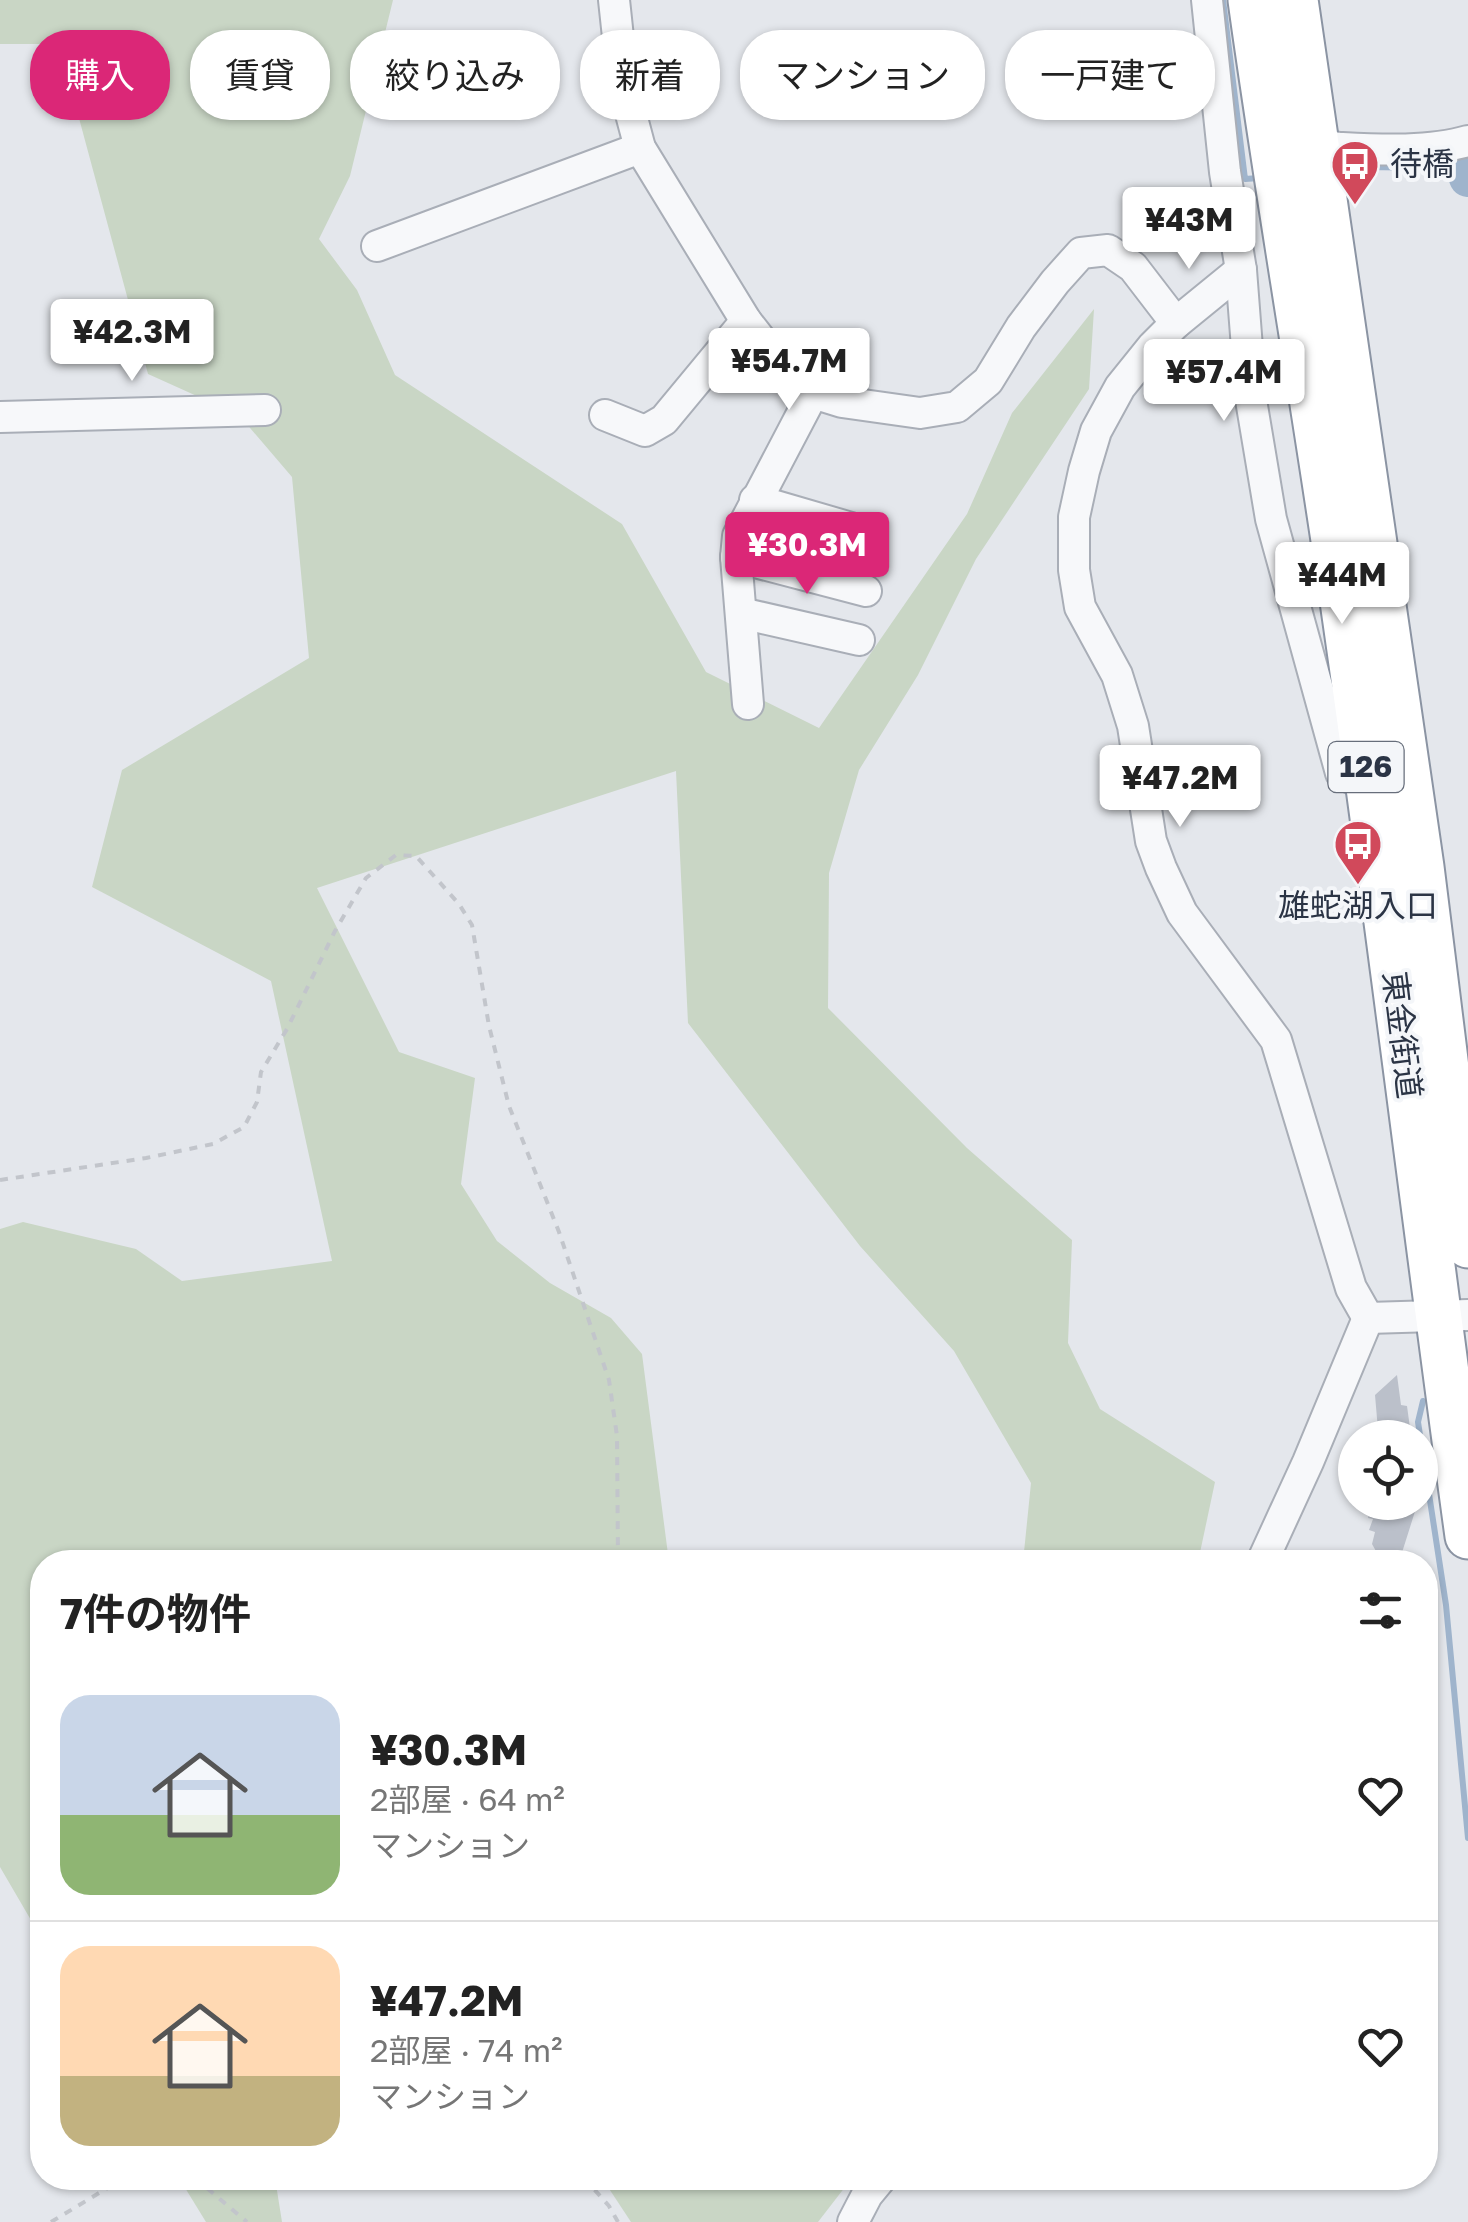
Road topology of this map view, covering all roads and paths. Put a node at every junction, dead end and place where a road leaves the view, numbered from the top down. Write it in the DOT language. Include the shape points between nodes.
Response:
graph roads {
  1 [pos="614,0"];
  2 [pos="1207,0"];
  3 [pos="1251,0"];
  4 [pos="1295,0"];
  5 [pos="1468,140"];
  6 [pos="1316,143"];
  7 [pos="640,148"];
  8 [pos="1272,150"];
  9 [pos="378,246"];
  10 [pos="1241,270"];
  11 [pos="746,321"];
  12 [pos="1176,323"];
  13 [pos="813,393"];
  14 [pos="265,410"];
  15 [pos="605,416"];
  16 [pos="0,417"];
  17 [pos="755,500"];
  18 [pos="850,528"];
  19 [pos="736,557"];
  20 [pos="866,591"];
  21 [pos="1362,594"];
  22 [pos="1295,602"];
  23 [pos="740,613"];
  24 [pos="859,640"];
  25 [pos="748,704"];
  26 [pos="1369,787"];
  27 [pos="0,1180"];
  28 [pos="1468,1245"];
  29 [pos="1453,1314"];
  30 [pos="1368,1318"];
  31 [pos="1468,1536"];
  32 [pos="618,1550"];
  33 [pos="1267,1550"];
  34 [pos="105,2190"];
  35 [pos="209,2190"];
  36 [pos="595,2190"];
  37 [pos="871,2190"];
  38 [pos="51,2222"];
  39 [pos="247,2222"];
  40 [pos="618,2222"];
  41 [pos="853,2222"];
  1 -- 7 [label="street" via="623,84"];
  2 -- 10 [label="street"];
  3 -- 8 [label="highway, 東金街道 / 126"];
  4 -- 6 [label="highway, 東金街道 / 126"];
  5 -- 6 [label="street" via="1434,148"];
  6 -- 8 [label="street"];
  6 -- 21 [label="highway, 東金街道 / 126"];
  7 -- 9 [label="street"];
  7 -- 11 [label="street"];
  8 -- 21 [label="highway, 東金街道 / 126"];
  10 -- 12 [label="street"];
  10 -- 22 [label="street" via="1254,417 1271,519"];
  11 -- 13 [label="street" via="789,376"];
  11 -- 15 [label="street" via="664,420 645,431"];
  12 -- 13 [label="street" via="1133,267 1108,250 1081,253 988,381 958,407 920,413"];
  12 -- 30 [label="street" via="1120,387 1096,430 1074,517 1080,607 1117,675 1161,868 1182,913 1276,1040 1351,1288"];
  13 -- 17 [label="street"];
  14 -- 16 [label="street"];
  17 -- 18 [label="street"];
  17 -- 19 [label="street"];
  19 -- 20 [label="street"];
  19 -- 23 [label="street"];
  21 -- 22 [label="street"];
  21 -- 26 [label="highway, 東金街道 / 126"];
  21 -- 28 [label="highway, 東金街道 / 126" via="1421,867"];
  22 -- 26 [label="street" via="1340,773"];
  23 -- 24 [label="street"];
  23 -- 25 [label="street"];
  26 -- 29 [label="highway, 東金街道 / 126"];
  27 -- 32 [label="path" via="214,1144 244,1127 257,1102 261,1072 366,878 396,855 416,856 472,925 508,1106 609,1380 617,1436"];
  29 -- 30 [label="street"];
  29 -- 31 [label="highway, 東金街道 / 126"];
  30 -- 33 [label="street"];
  34 -- 38 [label="path"];
  35 -- 39 [label="path"];
  36 -- 40 [label="path"];
  37 -- 41 [label="street"];
}
